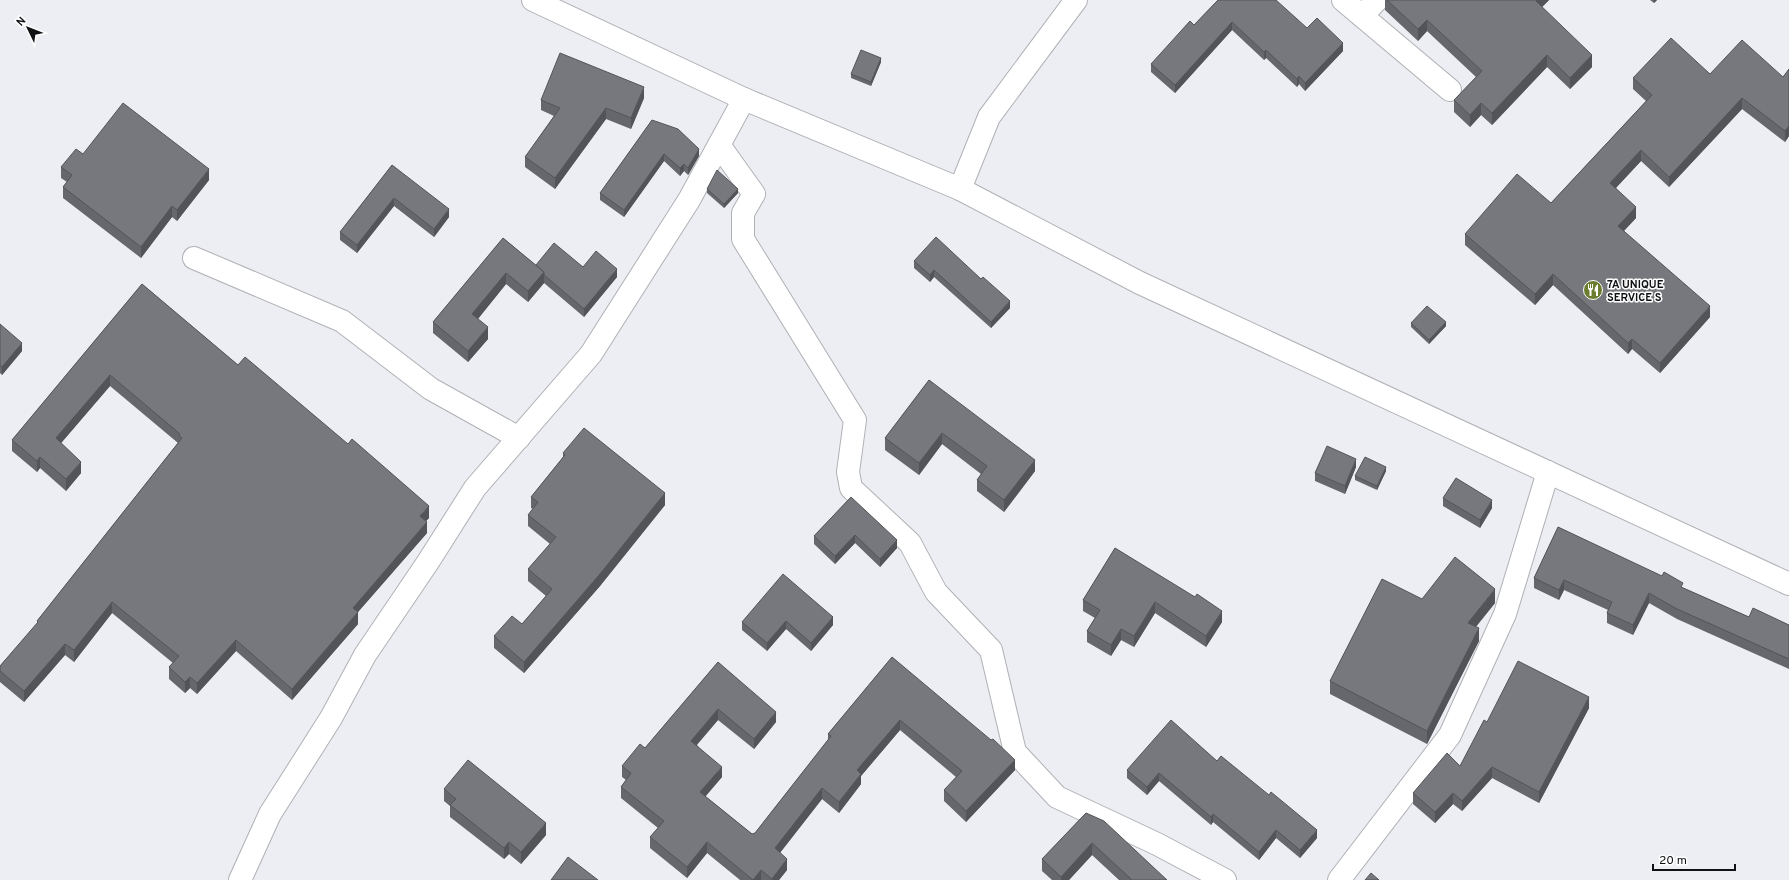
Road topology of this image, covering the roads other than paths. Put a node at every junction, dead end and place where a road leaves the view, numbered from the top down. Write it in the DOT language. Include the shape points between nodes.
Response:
graph roads {
  1 [pos="533,0"];
  2 [pos="1076,0"];
  3 [pos="1343,0"];
  4 [pos="1377,0"];
  5 [pos="1362,16"];
  6 [pos="1450,90"];
  7 [pos="744,99"];
  8 [pos="719,145"];
  9 [pos="960,189"];
  10 [pos="194,258"];
  11 [pos="519,438"];
  12 [pos="1548,472"];
  13 [pos="1789,584"];
  14 [pos="240,880"];
  15 [pos="1225,880"];
  16 [pos="1339,880"];
  1 -- 7 [label="main road"];
  2 -- 9 [label="main road" via="989,117"];
  3 -- 5 [label="main road"];
  4 -- 5 [label="main road"];
  5 -- 6 [label="main road"];
  7 -- 8 [label="main road"];
  7 -- 9 [label="main road"];
  8 -- 11 [label="main road" via="689,200 591,354"];
  8 -- 15 [label="main road" via="754,194 743,213 743,239 855,420 848,472 851,488 910,543 936,592 991,650 1015,752 1058,797"];
  9 -- 12 [label="main road" via="1140,283"];
  10 -- 11 [label="main road" via="342,321 431,389"];
  11 -- 14 [label="main road" via="475,488 365,656 331,718 270,814"];
  12 -- 13 [label="main road"];
  12 -- 16 [label="main road" via="1505,614 1450,735"];
}
